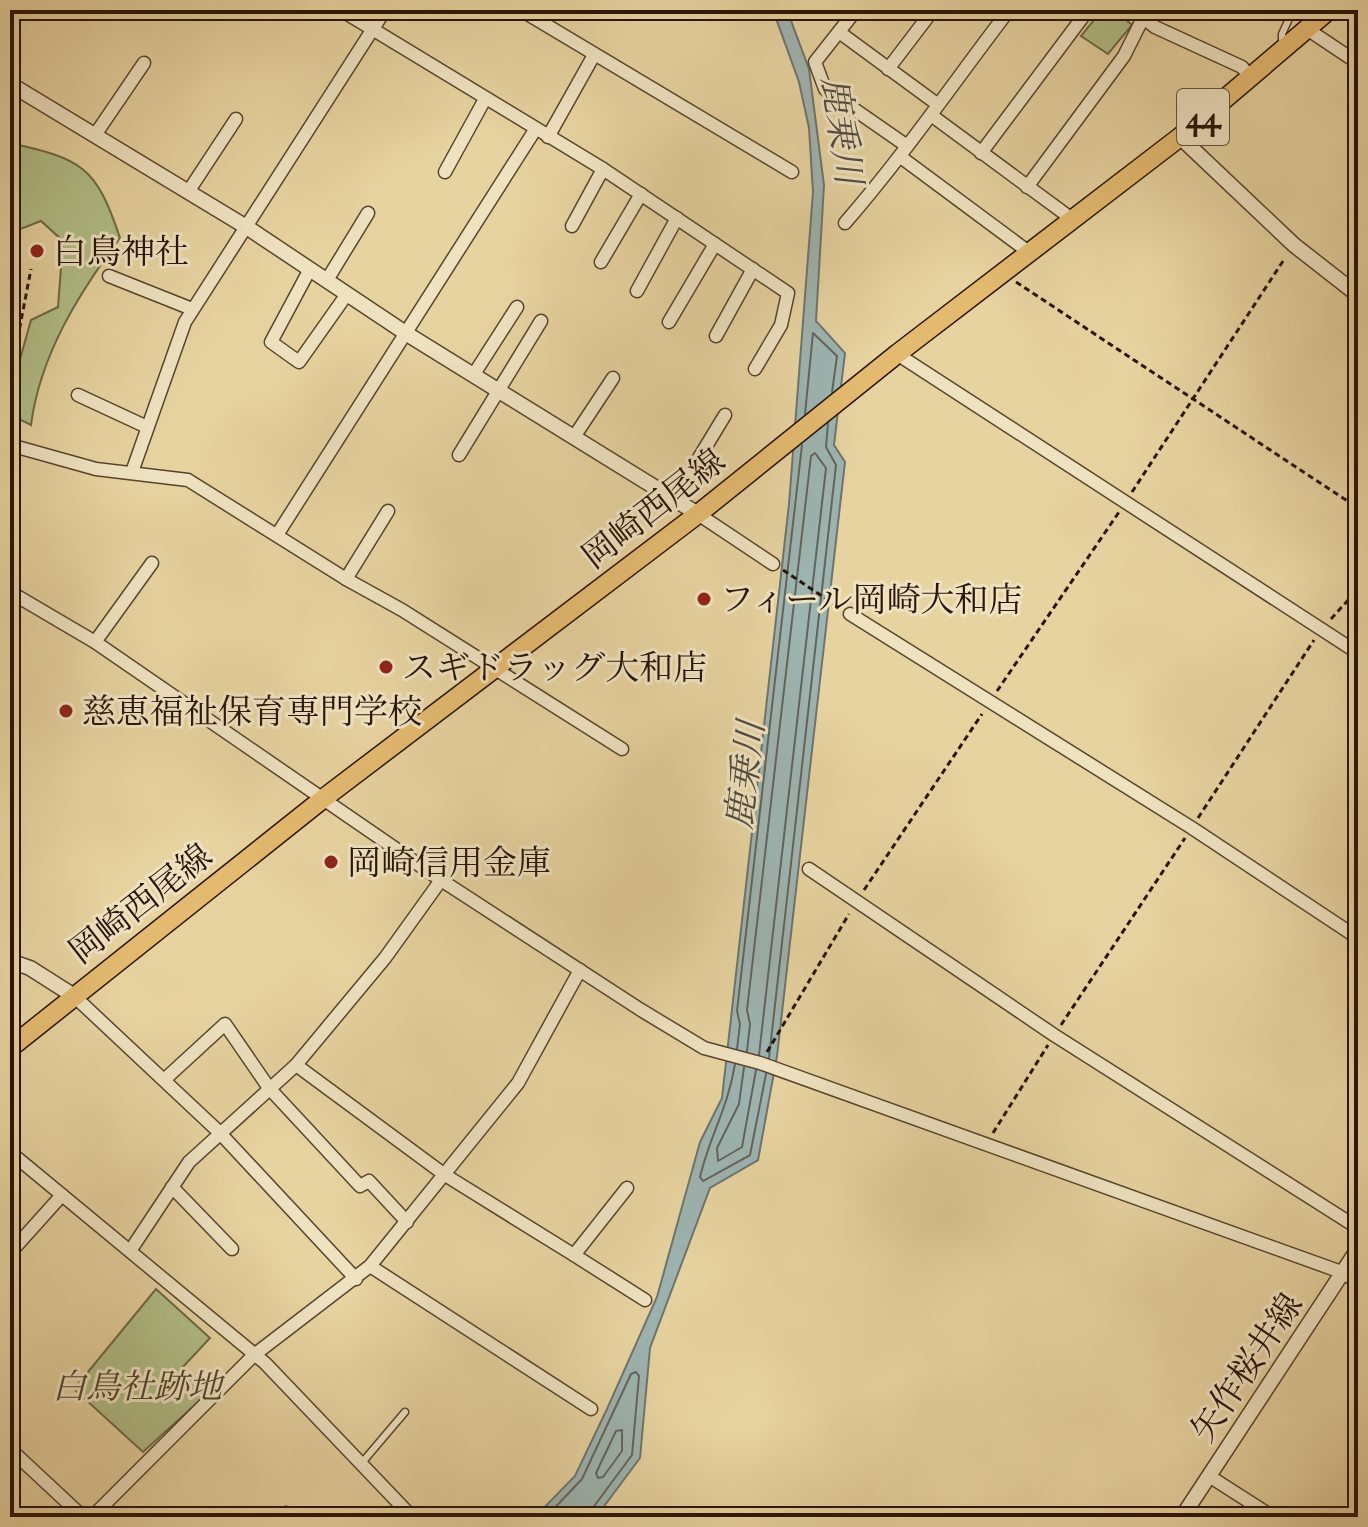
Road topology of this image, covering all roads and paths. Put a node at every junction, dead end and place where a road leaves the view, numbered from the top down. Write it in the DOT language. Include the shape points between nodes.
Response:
graph roads {
  1 [pos="341,10"];
  2 [pos="385,10"];
  3 [pos="521,10"];
  4 [pos="856,10"];
  5 [pos="933,10"];
  6 [pos="1009,10"];
  7 [pos="1088,10"];
  8 [pos="1293,10"];
  9 [pos="1329,10"];
  10 [pos="1138,14"];
  11 [pos="1307,29"];
  12 [pos="373,32"];
  13 [pos="839,32"];
  14 [pos="1282,49"];
  15 [pos="594,55"];
  16 [pos="144,63"];
  17 [pos="1358,63"];
  18 [pos="888,69"];
  19 [pos="1250,77"];
  20 [pos="10,84"];
  21 [pos="485,99"];
  22 [pos="934,110"];
  23 [pos="236,119"];
  24 [pos="535,130"];
  25 [pos="95,135"];
  26 [pos="548,137"];
  27 [pos="1180,137"];
  28 [pos="904,152"];
  29 [pos="981,153"];
  30 [pos="603,169"];
  31 [pos="445,172"];
  32 [pos="792,172"];
  33 [pos="1027,187"];
  34 [pos="188,192"];
  35 [pos="641,194"];
  36 [pos="368,213"];
  37 [pos="677,218"];
  38 [pos="1072,219"];
  39 [pos="845,223"];
  40 [pos="572,226"];
  41 [pos="248,228"];
  42 [pos="715,244"];
  43 [pos="1294,245"];
  44 [pos="1030,253"];
  45 [pos="601,262"];
  46 [pos="31,269"];
  47 [pos="310,269"];
  48 [pos="753,269"];
  49 [pos="1003,273"];
  50 [pos="109,276"];
  51 [pos="327,280"];
  52 [pos="637,291"];
  53 [pos="1357,293"];
  54 [pos="347,294"];
  55 [pos="517,307"];
  56 [pos="192,309"];
  57 [pos="541,321"];
  58 [pos="669,322"];
  59 [pos="407,334"];
  60 [pos="716,336"];
  61 [pos="897,354"];
  62 [pos="755,369"];
  63 [pos="474,374"];
  64 [pos="10,378"];
  65 [pos="613,378"];
  66 [pos="498,390"];
  67 [pos="78,395"];
  68 [pos="1193,399"];
  69 [pos="725,415"];
  70 [pos="147,427"];
  71 [pos="574,437"];
  72 [pos="10,445"];
  73 [pos="459,455"];
  74 [pos="132,472"];
  75 [pos="674,499"];
  76 [pos="1125,503"];
  77 [pos="1358,508"];
  78 [pos="388,511"];
  79 [pos="698,514"];
  80 [pos="277,535"];
  81 [pos="152,563"];
  82 [pos="773,564"];
  83 [pos="346,579"];
  84 [pos="1358,589"];
  85 [pos="10,592"];
  86 [pos="850,614"];
  87 [pos="1321,629"];
  88 [pos="95,642"];
  89 [pos="1358,653"];
  90 [pos="494,671"];
  91 [pos="990,701"];
  92 [pos="622,749"];
  93 [pos="324,798"];
  94 [pos="1192,828"];
  95 [pos="809,869"];
  96 [pos="441,880"];
  97 [pos="856,902"];
  98 [pos="1358,938"];
  99 [pos="10,961"];
  100 [pos="580,970"];
  101 [pos="74,996"];
  102 [pos="1054,1035"];
  103 [pos="10,1048"];
  104 [pos="760,1063"];
  105 [pos="296,1065"];
  106 [pos="164,1080"];
  107 [pos="269,1088"];
  108 [pos="219,1132"];
  109 [pos="986,1144"];
  110 [pos="10,1152"];
  111 [pos="445,1175"];
  112 [pos="172,1187"];
  113 [pos="627,1188"];
  114 [pos="62,1195"];
  115 [pos="407,1222"];
  116 [pos="1358,1228"];
  117 [pos="232,1249"];
  118 [pos="1358,1249"];
  119 [pos="130,1251"];
  120 [pos="10,1253"];
  121 [pos="574,1255"];
  122 [pos="370,1266"];
  123 [pos="1344,1273"];
  124 [pos="356,1279"];
  125 [pos="1358,1283"];
  126 [pos="645,1300"];
  127 [pos="254,1355"];
  128 [pos="591,1409"];
  129 [pos="405,1412"];
  130 [pos="10,1449"];
  131 [pos="360,1465"];
  132 [pos="1209,1476"];
  133 [pos="407,1516"];
  134 [pos="83,1517"];
  135 [pos="92,1517"];
  136 [pos="1182,1517"];
  137 [pos="1273,1517"];
  1 -- 12 [label="street"];
  2 -- 12 [label="street"];
  3 -- 15 [label="street"];
  4 -- 13 [label="street"];
  5 -- 18 [label="street"];
  6 -- 22 [label="street"];
  7 -- 29 [label="street"];
  8 -- 14 [label="lane" via="1282,34"];
  9 -- 11 [label="main road, 岡崎西尾線 / 44"];
  10 -- 19 [label="street" via="1242,67"];
  10 -- 33 [label="street" via="1124,56"];
  11 -- 14 [label="main road, 岡崎西尾線 / 44"];
  11 -- 17 [label="street"];
  12 -- 21 [label="street"];
  12 -- 41 [label="street"];
  13 -- 18 [label="street"];
  13 -- 28 [label="street" via="815,62 825,89"];
  14 -- 19 [label="main road, 岡崎西尾線 / 44"];
  15 -- 26 [label="street"];
  15 -- 32 [label="street"];
  16 -- 25 [label="street"];
  18 -- 22 [label="street"];
  19 -- 27 [label="main road, 岡崎西尾線 / 44"];
  20 -- 25 [label="street"];
  21 -- 24 [label="street"];
  21 -- 31 [label="street"];
  22 -- 28 [label="street"];
  22 -- 29 [label="street"];
  23 -- 34 [label="street"];
  24 -- 26 [label="street"];
  24 -- 59 [label="street"];
  25 -- 34 [label="street"];
  26 -- 30 [label="street"];
  27 -- 38 [label="main road, 岡崎西尾線 / 44"];
  27 -- 43 [label="street"];
  28 -- 39 [label="street"];
  28 -- 44 [label="street"];
  29 -- 33 [label="street"];
  30 -- 35 [label="street"];
  30 -- 40 [label="street"];
  33 -- 38 [label="street"];
  34 -- 41 [label="street"];
  35 -- 37 [label="street"];
  35 -- 45 [label="street"];
  36 -- 51 [label="street"];
  37 -- 42 [label="street"];
  37 -- 52 [label="street"];
  38 -- 44 [label="main road, 岡崎西尾線 / 44"];
  41 -- 47 [label="street"];
  41 -- 56 [label="street"];
  42 -- 48 [label="street"];
  42 -- 58 [label="street"];
  43 -- 53 [label="street"];
  43 -- 68 [label="path"];
  44 -- 49 [label="main road, 岡崎西尾線 / 44"];
  46 -- 64 [label="path"];
  47 -- 51 [label="street"];
  47 -- 54 [label="street" via="271,342 299,362"];
  48 -- 60 [label="street"];
  48 -- 62 [label="street" via="788,293 781,325"];
  49 -- 61 [label="main road, 岡崎西尾線 / 44"];
  49 -- 68 [label="path"];
  50 -- 56 [label="street"];
  51 -- 54 [label="street"];
  54 -- 59 [label="street"];
  55 -- 63 [label="street"];
  56 -- 70 [label="street"];
  57 -- 66 [label="street"];
  59 -- 63 [label="street"];
  59 -- 80 [label="street"];
  61 -- 76 [label="street"];
  61 -- 79 [label="main road, 岡崎西尾線 / 44"];
  63 -- 66 [label="street"];
  65 -- 71 [label="street"];
  66 -- 71 [label="street"];
  66 -- 73 [label="street"];
  67 -- 70 [label="street"];
  68 -- 76 [label="path"];
  68 -- 77 [label="path"];
  69 -- 75 [label="street"];
  70 -- 74 [label="street"];
  71 -- 75 [label="street"];
  72 -- 74 [label="street" via="96,469"];
  74 -- 80 [label="street" via="188,480"];
  75 -- 79 [label="street"];
  76 -- 87 [label="street"];
  76 -- 91 [label="path"];
  78 -- 83 [label="street"];
  79 -- 82 [label="street"];
  79 -- 90 [label="main road, 岡崎西尾線 / 44"];
  80 -- 83 [label="street"];
  81 -- 88 [label="street"];
  82 -- 86 [label="path"];
  83 -- 90 [label="street"];
  84 -- 87 [label="path"];
  85 -- 88 [label="street"];
  86 -- 91 [label="street"];
  87 -- 89 [label="street"];
  87 -- 94 [label="path"];
  88 -- 93 [label="street"];
  90 -- 92 [label="street"];
  90 -- 93 [label="main road, 岡崎西尾線 / 44"];
  91 -- 94 [label="street"];
  91 -- 97 [label="path"];
  93 -- 96 [label="street"];
  93 -- 101 [label="main road, 岡崎西尾線 / 44"];
  94 -- 98 [label="street"];
  94 -- 102 [label="path"];
  95 -- 97 [label="street"];
  96 -- 100 [label="street"];
  96 -- 105 [label="street" via="377,969"];
  97 -- 102 [label="street"];
  97 -- 104 [label="path"];
  99 -- 101 [label="street"];
  100 -- 104 [label="street" via="704,1048"];
  100 -- 111 [label="street" via="518,1083"];
  101 -- 103 [label="main road, 岡崎西尾線 / 44"];
  101 -- 106 [label="street"];
  102 -- 109 [label="path"];
  102 -- 116 [label="street"];
  104 -- 109 [label="street"];
  105 -- 107 [label="street"];
  105 -- 111 [label="street"];
  106 -- 107 [label="street" via="225,1024"];
  106 -- 108 [label="street"];
  107 -- 108 [label="street"];
  107 -- 115 [label="street" via="360,1186 369,1181"];
  108 -- 112 [label="street"];
  108 -- 124 [label="street"];
  109 -- 123 [label="street"];
  110 -- 114 [label="street"];
  111 -- 115 [label="street"];
  111 -- 121 [label="street"];
  112 -- 117 [label="street"];
  112 -- 119 [label="street"];
  113 -- 121 [label="street"];
  114 -- 119 [label="street"];
  114 -- 120 [label="street"];
  115 -- 122 [label="street"];
  118 -- 123 [label="street, 矢作桜井線"];
  119 -- 127 [label="street"];
  121 -- 126 [label="street"];
  122 -- 124 [label="street"];
  122 -- 128 [label="street"];
  123 -- 125 [label="street"];
  123 -- 132 [label="street, 矢作桜井線"];
  124 -- 127 [label="street"];
  127 -- 131 [label="street"];
  127 -- 135 [label="street"];
  129 -- 131 [label="lane"];
  130 -- 134 [label="street"];
  131 -- 133 [label="street"];
  132 -- 136 [label="street, 矢作桜井線"];
  132 -- 137 [label="street"];
}
